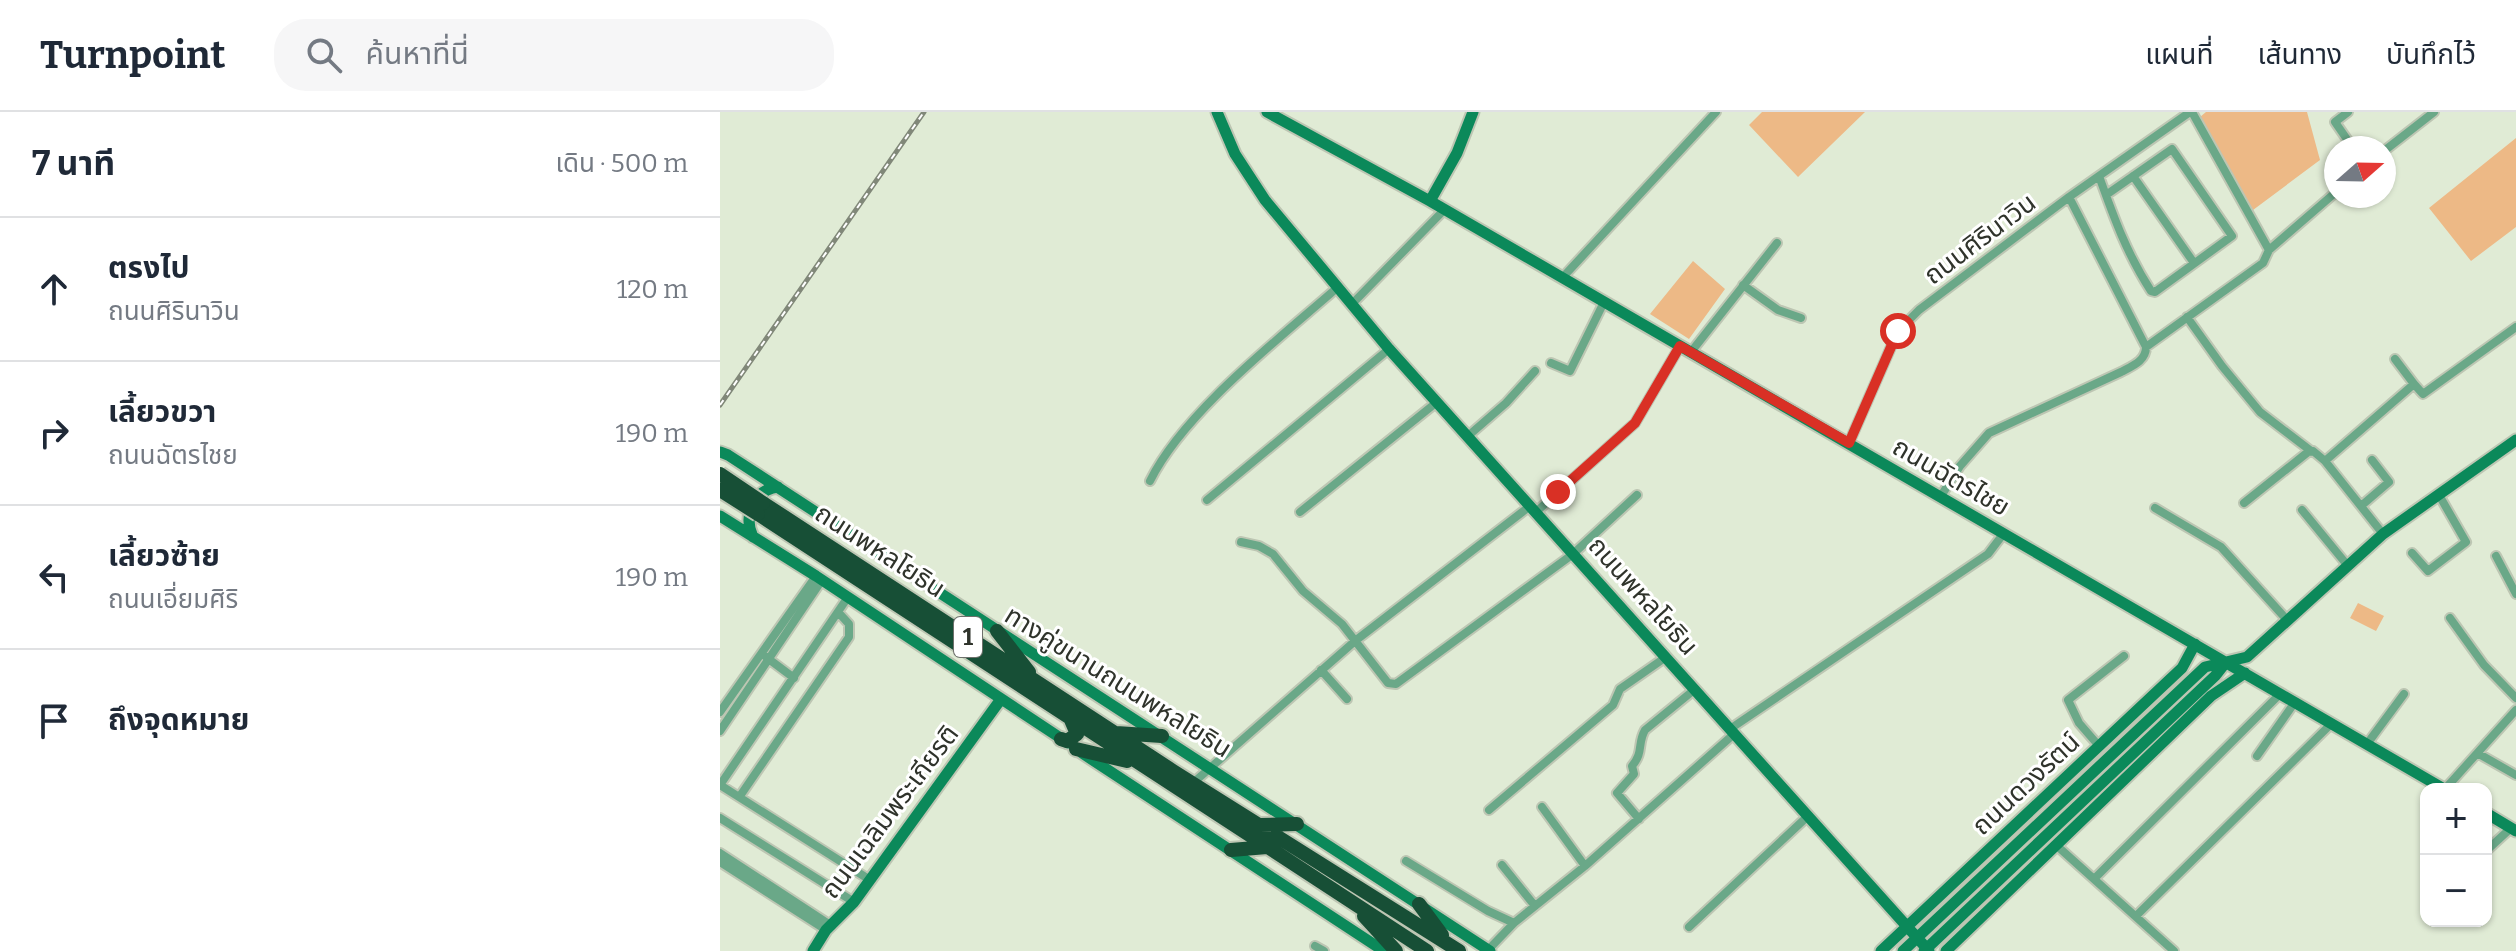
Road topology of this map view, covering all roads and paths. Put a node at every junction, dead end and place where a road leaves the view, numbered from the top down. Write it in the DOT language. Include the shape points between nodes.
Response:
graph roads {
  1 [pos="1217,112"];
  2 [pos="1267,112"];
  3 [pos="1473,112"];
  4 [pos="1716,112"];
  5 [pos="2191,112"];
  6 [pos="2348,112"];
  7 [pos="2434,112"];
  8 [pos="2345,136"];
  9 [pos="2396,142"];
  10 [pos="2099,176"];
  11 [pos="2133,176"];
  12 [pos="2106,195"];
  13 [pos="2069,197"];
  14 [pos="1430,201"];
  15 [pos="2324,202"];
  16 [pos="1445,209"];
  17 [pos="1777,243"];
  18 [pos="2269,250"];
  19 [pos="2194,263"];
  20 [pos="1563,277"];
  21 [pos="1743,285"];
  22 [pos="1338,287"];
  23 [pos="1604,302"];
  24 [pos="1352,304"];
  25 [pos="2187,317"];
  26 [pos="1801,318"];
  27 [pos="2516,327"];
  28 [pos="2146,347"];
  29 [pos="1389,349"];
  30 [pos="1686,349"];
  31 [pos="2395,359"];
  32 [pos="1551,363"];
  33 [pos="1535,371"];
  34 [pos="2414,384"];
  35 [pos="1437,402"];
  36 [pos="1468,436"];
  37 [pos="2516,440"];
  38 [pos="1849,443"];
  39 [pos="2311,451"];
  40 [pos="720,452"];
  41 [pos="2372,460"];
  42 [pos="2325,461"];
  43 [pos="720,474"];
  44 [pos="1150,481"];
  45 [pos="778,487"];
  46 [pos="720,490"];
  47 [pos="1637,495"];
  48 [pos="2439,495"];
  49 [pos="1941,496"];
  50 [pos="1207,500"];
  51 [pos="2244,503"];
  52 [pos="2361,506"];
  53 [pos="2155,508"];
  54 [pos="760,509"];
  55 [pos="1533,509"];
  56 [pos="2302,510"];
  57 [pos="1300,512"];
  58 [pos="720,516"];
  59 [pos="2004,533"];
  60 [pos="2383,534"];
  61 [pos="753,537"];
  62 [pos="1241,542"];
  63 [pos="2412,553"];
  64 [pos="1573,554"];
  65 [pos="2496,556"];
  66 [pos="2348,566"];
  67 [pos="819,578"];
  68 [pos="2516,594"];
  69 [pos="848,597"];
  70 [pos="838,612"];
  71 [pos="2450,618"];
  72 [pos="2288,621"];
  73 [pos="997,631"];
  74 [pos="1355,641"];
  75 [pos="2195,644"];
  76 [pos="2262,645"];
  77 [pos="2124,656"];
  78 [pos="766,657"];
  79 [pos="1666,657"];
  80 [pos="2226,662"];
  81 [pos="1321,670"];
  82 [pos="2245,673"];
  83 [pos="794,678"];
  84 [pos="1035,681"];
  85 [pos="2264,684"];
  86 [pos="1694,690"];
  87 [pos="720,694"];
  88 [pos="2280,694"];
  89 [pos="2404,694"];
  90 [pos="2516,698"];
  91 [pos="1001,699"];
  92 [pos="1347,699"];
  93 [pos="728,701"];
  94 [pos="2295,702"];
  95 [pos="2516,710"];
  96 [pos="720,712"];
  97 [pos="1071,720"];
  98 [pos="2332,723"];
  99 [pos="720,731"];
  100 [pos="1732,732"];
  101 [pos="1116,733"];
  102 [pos="1158,733"];
  103 [pos="1061,739"];
  104 [pos="2367,744"];
  105 [pos="2099,746"];
  106 [pos="1076,749"];
  107 [pos="2479,754"];
  108 [pos="2257,756"];
  109 [pos="1139,764"];
  110 [pos="1211,767"];
  111 [pos="2516,775"];
  112 [pos="2435,783"];
  113 [pos="2451,783"];
  114 [pos="720,785"];
  115 [pos="2055,787"];
  116 [pos="1189,789"];
  117 [pos="740,796"];
  118 [pos="2066,798"];
  119 [pos="1542,807"];
  120 [pos="2074,808"];
  121 [pos="1489,810"];
  122 [pos="1808,816"];
  123 [pos="2492,817"];
  124 [pos="720,818"];
  125 [pos="2084,818"];
  126 [pos="1639,819"];
  127 [pos="1297,824"];
  128 [pos="1259,825"];
  129 [pos="2513,829"];
  130 [pos="2056,845"];
  131 [pos="2492,846"];
  132 [pos="1267,847"];
  133 [pos="1231,850"];
  134 [pos="720,853"];
  135 [pos="1406,861"];
  136 [pos="720,862"];
  137 [pos="1502,865"];
  138 [pos="1585,866"];
  139 [pos="745,874"];
  140 [pos="2094,879"];
  141 [pos="870,880"];
  142 [pos="1349,901"];
  143 [pos="854,902"];
  144 [pos="1419,904"];
  145 [pos="1535,906"];
  146 [pos="2136,916"];
  147 [pos="1514,923"];
  148 [pos="1907,926"];
  149 [pos="1689,927"];
  150 [pos="829,928"];
  151 [pos="1917,938"];
  152 [pos="1453,946"];
  153 [pos="1488,950"];
  154 [pos="1927,950"];
  155 [pos="813,951"];
  156 [pos="1384,951"];
  157 [pos="1396,951"];
  158 [pos="1427,951"];
  159 [pos="1881,951"];
  160 [pos="1903,951"];
  161 [pos="1946,951"];
  162 [pos="2174,951"];
  1 -- 22 [label="main road, ถนนพหลโยธิน" via="1235,154 1265,200"];
  2 -- 14 [label="main road, ถนนฉัตรไชย"];
  3 -- 14 [label="main road"];
  4 -- 20 [label="street"];
  5 -- 10 [label="street, ถนนศิรินาวิน"];
  5 -- 18 [label="street"];
  6 -- 8 [label="street" via="2335,122"];
  7 -- 9 [label="street"];
  10 -- 12 [label="street"];
  10 -- 13 [label="street, ถนนศิรินาวิน"];
  11 -- 12 [label="street"];
  11 -- 19 [label="street"];
  11 -- 19 [label="street" via="2172,149 2232,236"];
  12 -- 19 [label="street" via="2131,259 2151,291"];
  13 -- 28 [label="street"];
  13 -- 38 [label="street, ถนนศิรินาวิน" via="1898,331"];
  14 -- 16 [label="main road, ถนนฉัตรไชย"];
  15 -- 18 [label="street"];
  16 -- 20 [label="main road, ถนนฉัตรไชย"];
  16 -- 24 [label="street"];
  17 -- 21 [label="street"];
  18 -- 25 [label="street" via="2263,263"];
  20 -- 23 [label="main road, ถนนฉัตรไชย"];
  21 -- 26 [label="street" via="1778,310"];
  21 -- 30 [label="street"];
  22 -- 24 [label="main road, ถนนพหลโยธิน"];
  22 -- 44 [label="street" via="1190,425"];
  23 -- 30 [label="main road, ถนนฉัตรไชย"];
  23 -- 32 [label="street" via="1570,371"];
  24 -- 29 [label="main road, ถนนพหลโยธิน"];
  25 -- 28 [label="street"];
  25 -- 39 [label="street" via="2260,412"];
  27 -- 34 [label="street" via="2423,394"];
  28 -- 49 [label="street" via="2141,360 2121,372 1982,438"];
  29 -- 35 [label="main road, ถนนพหลโยธิน"];
  29 -- 50 [label="street"];
  30 -- 38 [label="main road, ถนนฉัตรไชย"];
  30 -- 55 [label="street" via="1635,423"];
  31 -- 34 [label="street"];
  33 -- 36 [label="street"];
  34 -- 42 [label="street"];
  35 -- 36 [label="main road, ถนนพหลโยธิน"];
  35 -- 57 [label="street"];
  36 -- 55 [label="main road, ถนนพหลโยธิน"];
  37 -- 48 [label="main road"];
  38 -- 49 [label="main road, ถนนฉัตรไชย"];
  39 -- 42 [label="street"];
  39 -- 51 [label="street"];
  40 -- 45 [label="main road, ทางคู่ขนานถนนพหลโยธิน / 1"];
  41 -- 52 [label="street" via="2389,482"];
  42 -- 52 [label="street"];
  43 -- 54 [label="highway, ถนนพหลโยธิน / 1, bridge"];
  45 -- 61 [label="main road" via="761,494 748,516"];
  45 -- 73 [label="main road, ทางคู่ขนานถนนพหลโยธิน / 1"];
  46 -- 54 [label="highway, ถนนพหลโยธิน / 1, bridge"];
  47 -- 64 [label="street"];
  48 -- 60 [label="main road"];
  48 -- 63 [label="street" via="2466,542 2428,571"];
  49 -- 59 [label="main road, ถนนฉัตรไชย"];
  52 -- 60 [label="street"];
  53 -- 72 [label="street" via="2221,547"];
  54 -- 84 [label="highway, ถนนพหลโยธิน / 1"];
  54 -- 97 [label="highway, ถนนพหลโยธิน / 1"];
  55 -- 64 [label="main road, ถนนพหลโยธิน"];
  55 -- 74 [label="street"];
  56 -- 66 [label="street"];
  58 -- 61 [label="main road, 1"];
  59 -- 75 [label="main road, ถนนฉัตรไชย"];
  59 -- 100 [label="street" via="1988,554"];
  60 -- 66 [label="main road"];
  61 -- 67 [label="main road, 1"];
  62 -- 74 [label="street" via="1273,554"];
  64 -- 74 [label="street" via="1396,684 1388,683"];
  64 -- 79 [label="main road, ถนนพหลโยธิน"];
  65 -- 68 [label="street"];
  66 -- 72 [label="main road"];
  67 -- 69 [label="main road, 1"];
  67 -- 78 [label="street"];
  69 -- 70 [label="street"];
  69 -- 91 [label="main road, 1"];
  70 -- 83 [label="street"];
  70 -- 117 [label="street" via="849,624 849,637"];
  71 -- 90 [label="street"];
  72 -- 76 [label="main road"];
  73 -- 84 [label="highway"];
  73 -- 102 [label="main road, ทางคู่ขนานถนนพหลโยธิน / 1"];
  74 -- 81 [label="street"];
  75 -- 80 [label="main road, ถนนฉัตรไชย"];
  75 -- 105 [label="main road, ถนนดวงรัตน์" via="2182,668"];
  76 -- 80 [label="main road" via="2247,657"];
  76 -- 85 [label="main road" via="2255,661"];
  77 -- 105 [label="street" via="2068,700"];
  78 -- 83 [label="street"];
  78 -- 93 [label="street"];
  78 -- 99 [label="street"];
  79 -- 86 [label="main road, ถนนพหลโยธิน"];
  79 -- 121 [label="street" via="1620,689 1613,705"];
  80 -- 82 [label="main road, ถนนฉัตรไชย"];
  80 -- 118 [label="main road" via="2205,667"];
  80 -- 120 [label="main road"];
  81 -- 92 [label="street"];
  81 -- 110 [label="street"];
  82 -- 85 [label="main road, ถนนฉัตรไชย"];
  82 -- 125 [label="main road" via="2211,696"];
  83 -- 114 [label="street"];
  84 -- 101 [label="highway, ถนนพหลโยธิน / 1"];
  85 -- 88 [label="main road, ถนนฉัตรไชย"];
  86 -- 100 [label="main road, ถนนพหลโยธิน"];
  86 -- 126 [label="street" via="1645,730 1634,774 1617,793"];
  87 -- 93 [label="street"];
  88 -- 94 [label="main road, ถนนฉัตรไชย"];
  88 -- 140 [label="street"];
  89 -- 104 [label="street"];
  91 -- 103 [label="main road, 1"];
  91 -- 141 [label="main road, ถนนเฉลิมพระเกียรติ"];
  93 -- 96 [label="street"];
  94 -- 98 [label="main road, ถนนฉัตรไชย"];
  94 -- 108 [label="street"];
  95 -- 107 [label="street"];
  97 -- 103 [label="highway" via="1077,734"];
  97 -- 109 [label="highway, ถนนพหลโยธิน / 1"];
  98 -- 104 [label="main road, ถนนฉัตรไชย"];
  98 -- 146 [label="street"];
  100 -- 122 [label="main road, ถนนพหลโยธิน"];
  100 -- 126 [label="street"];
  101 -- 102 [label="highway"];
  101 -- 116 [label="highway, ถนนพหลโยธิน / 1"];
  102 -- 110 [label="main road, ทางคู่ขนานถนนพหลโยธิน / 1"];
  103 -- 106 [label="main road, 1"];
  104 -- 112 [label="main road, ถนนฉัตรไชย"];
  105 -- 115 [label="main road, ถนนดวงรัตน์"];
  106 -- 109 [label="highway"];
  106 -- 133 [label="main road, 1"];
  107 -- 111 [label="street"];
  107 -- 113 [label="street"];
  109 -- 116 [label="highway, ถนนพหลโยธิน / 1"];
  110 -- 116 [label="street"];
  110 -- 127 [label="main road, ทางคู่ขนานถนนพหลโยธิน / 1"];
  114 -- 117 [label="street"];
  115 -- 118 [label="main road"];
  115 -- 148 [label="main road, ถนนดวงรัตน์"];
  116 -- 128 [label="highway, ถนนพหลโยธิน / 1"];
  116 -- 132 [label="highway, ถนนพหลโยธิน / 1"];
  117 -- 141 [label="street"];
  118 -- 120 [label="main road"];
  118 -- 151 [label="main road"];
  119 -- 138 [label="street"];
  120 -- 125 [label="main road"];
  120 -- 154 [label="main road"];
  122 -- 148 [label="main road, ถนนพหลโยธิน"];
  122 -- 149 [label="street"];
  123 -- 129 [label="main road"];
  124 -- 143 [label="street"];
  125 -- 130 [label="main road"];
  126 -- 138 [label="street"];
  127 -- 128 [label="highway"];
  127 -- 144 [label="main road, ทางคู่ขนานถนนพหลโยธิน / 1"];
  128 -- 152 [label="highway, ถนนพหลโยธิน / 1"];
  129 -- 131 [label="street"];
  130 -- 140 [label="street"];
  130 -- 161 [label="main road"];
  132 -- 133 [label="highway"];
  132 -- 142 [label="highway, ถนนพหลโยธิน / 1"];
  133 -- 156 [label="main road, 1"];
  134 -- 139 [label="street"];
  135 -- 147 [label="street"];
  136 -- 139 [label="street"];
  137 -- 145 [label="street"];
  138 -- 145 [label="street"];
  139 -- 150 [label="street"];
  140 -- 146 [label="street"];
  141 -- 143 [label="main road, ถนนเฉลิมพระเกียรติ"];
  142 -- 157 [label="highway"];
  142 -- 158 [label="highway, ถนนพหลโยธิน / 1"];
  143 -- 150 [label="main road, ถนนเฉลิมพระเกียรติ"];
  144 -- 152 [label="highway"];
  144 -- 153 [label="main road, ทางคู่ขนานถนนพหลโยธิน / 1"];
  145 -- 147 [label="street"];
  146 -- 162 [label="street"];
  147 -- 153 [label="street"];
  148 -- 151 [label="main road, ถนนพหลโยธิน"];
  148 -- 159 [label="main road, ถนนดวงรัตน์"];
  150 -- 155 [label="main road, ถนนเฉลิมพระเกียรติ"];
  151 -- 154 [label="main road, ถนนพหลโยธิน"];
  151 -- 160 [label="main road"];
}
